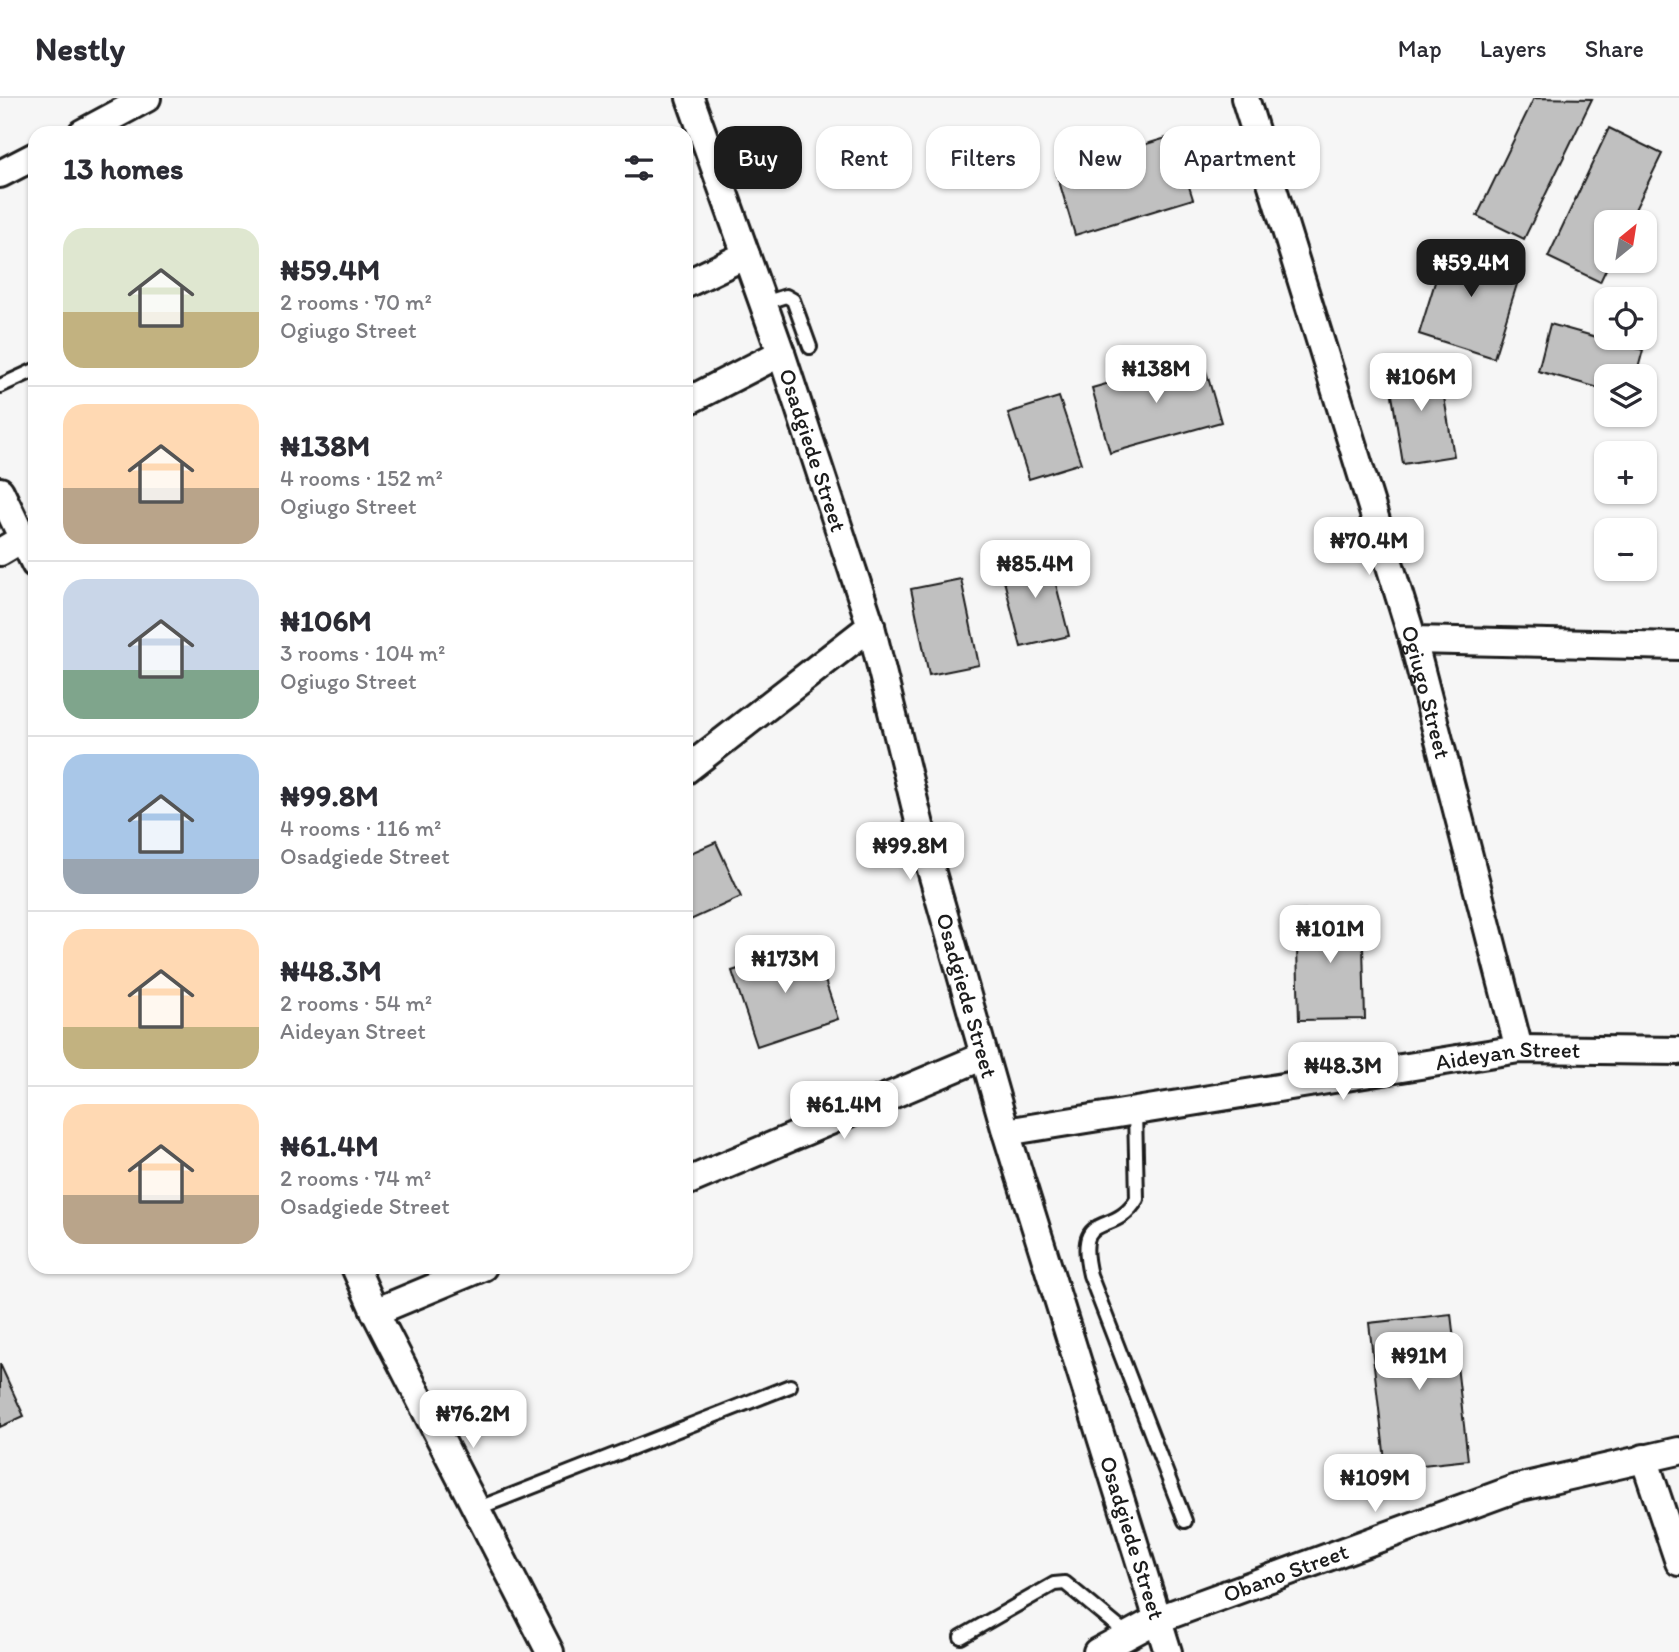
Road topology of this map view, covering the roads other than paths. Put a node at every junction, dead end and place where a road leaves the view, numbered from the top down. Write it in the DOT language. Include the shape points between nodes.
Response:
graph roads {
  1 [pos="147,98"];
  2 [pos="690,98"];
  3 [pos="1245,98"];
  4 [pos="95,126"];
  5 [pos="28,160"];
  6 [pos="0,174"];
  7 [pos="746,255"];
  8 [pos="693,281"];
  9 [pos="764,303"];
  10 [pos="810,347"];
  11 [pos="781,353"];
  12 [pos="28,373"];
  13 [pos="0,386"];
  14 [pos="693,398"];
  15 [pos="0,491"];
  16 [pos="11,545"];
  17 [pos="28,558"];
  18 [pos="871,626"];
  19 [pos="1413,640"];
  20 [pos="1679,646"];
  21 [pos="693,765"];
  22 [pos="1520,1049"];
  23 [pos="1679,1051"];
  24 [pos="984,1056"];
  25 [pos="1135,1111"];
  26 [pos="1006,1132"];
  27 [pos="693,1179"];
  28 [pos="358,1274"];
  29 [pos="466,1274"];
  30 [pos="375,1312"];
  31 [pos="790,1386"];
  32 [pos="1679,1451"];
  33 [pos="1644,1458"];
  34 [pos="476,1509"];
  35 [pos="1185,1521"];
  36 [pos="1679,1562"];
  37 [pos="1156,1620"];
  38 [pos="1128,1635"];
  39 [pos="961,1637"];
  40 [pos="550,1652"];
  41 [pos="1097,1652"];
  42 [pos="1168,1652"];
  1 -- 4 [label="street"];
  2 -- 7 [label="street, Osadgiede Street"];
  3 -- 19 [label="street, Ogiugo Street"];
  5 -- 6 [label="street"];
  7 -- 8 [label="street"];
  7 -- 9 [label="street, Osadgiede Street"];
  9 -- 10 [label="lane" via="786,296 793,300"];
  9 -- 11 [label="street, Osadgiede Street"];
  11 -- 14 [label="street"];
  11 -- 18 [label="street, Osadgiede Street"];
  12 -- 13 [label="lane"];
  15 -- 16 [label="street"];
  16 -- 17 [label="street"];
  18 -- 21 [label="street"];
  18 -- 24 [label="street, Osadgiede Street" via="930,866"];
  19 -- 20 [label="street"];
  19 -- 22 [label="street, Ogiugo Street"];
  22 -- 23 [label="street, Aideyan Street"];
  22 -- 25 [label="street, Aideyan Street"];
  24 -- 26 [label="street, Osadgiede Street"];
  24 -- 27 [label="street"];
  25 -- 26 [label="street, Aideyan Street"];
  25 -- 35 [label="lane" via="1137,1199 1116,1218 1092,1229 1085,1254"];
  26 -- 37 [label="street, Osadgiede Street"];
  28 -- 30 [label="street"];
  29 -- 30 [label="street"];
  30 -- 34 [label="street"];
  31 -- 34 [label="lane"];
  32 -- 33 [label="street, Obano Street"];
  33 -- 36 [label="street"];
  33 -- 37 [label="street, Obano Street" via="1517,1488"];
  34 -- 40 [label="street"];
  37 -- 38 [label="street, Obano Street"];
  37 -- 42 [label="street, Osadgiede Street"];
  38 -- 39 [label="lane" via="1066,1583 1054,1584"];
  38 -- 41 [label="street, Obano Street"];
}
